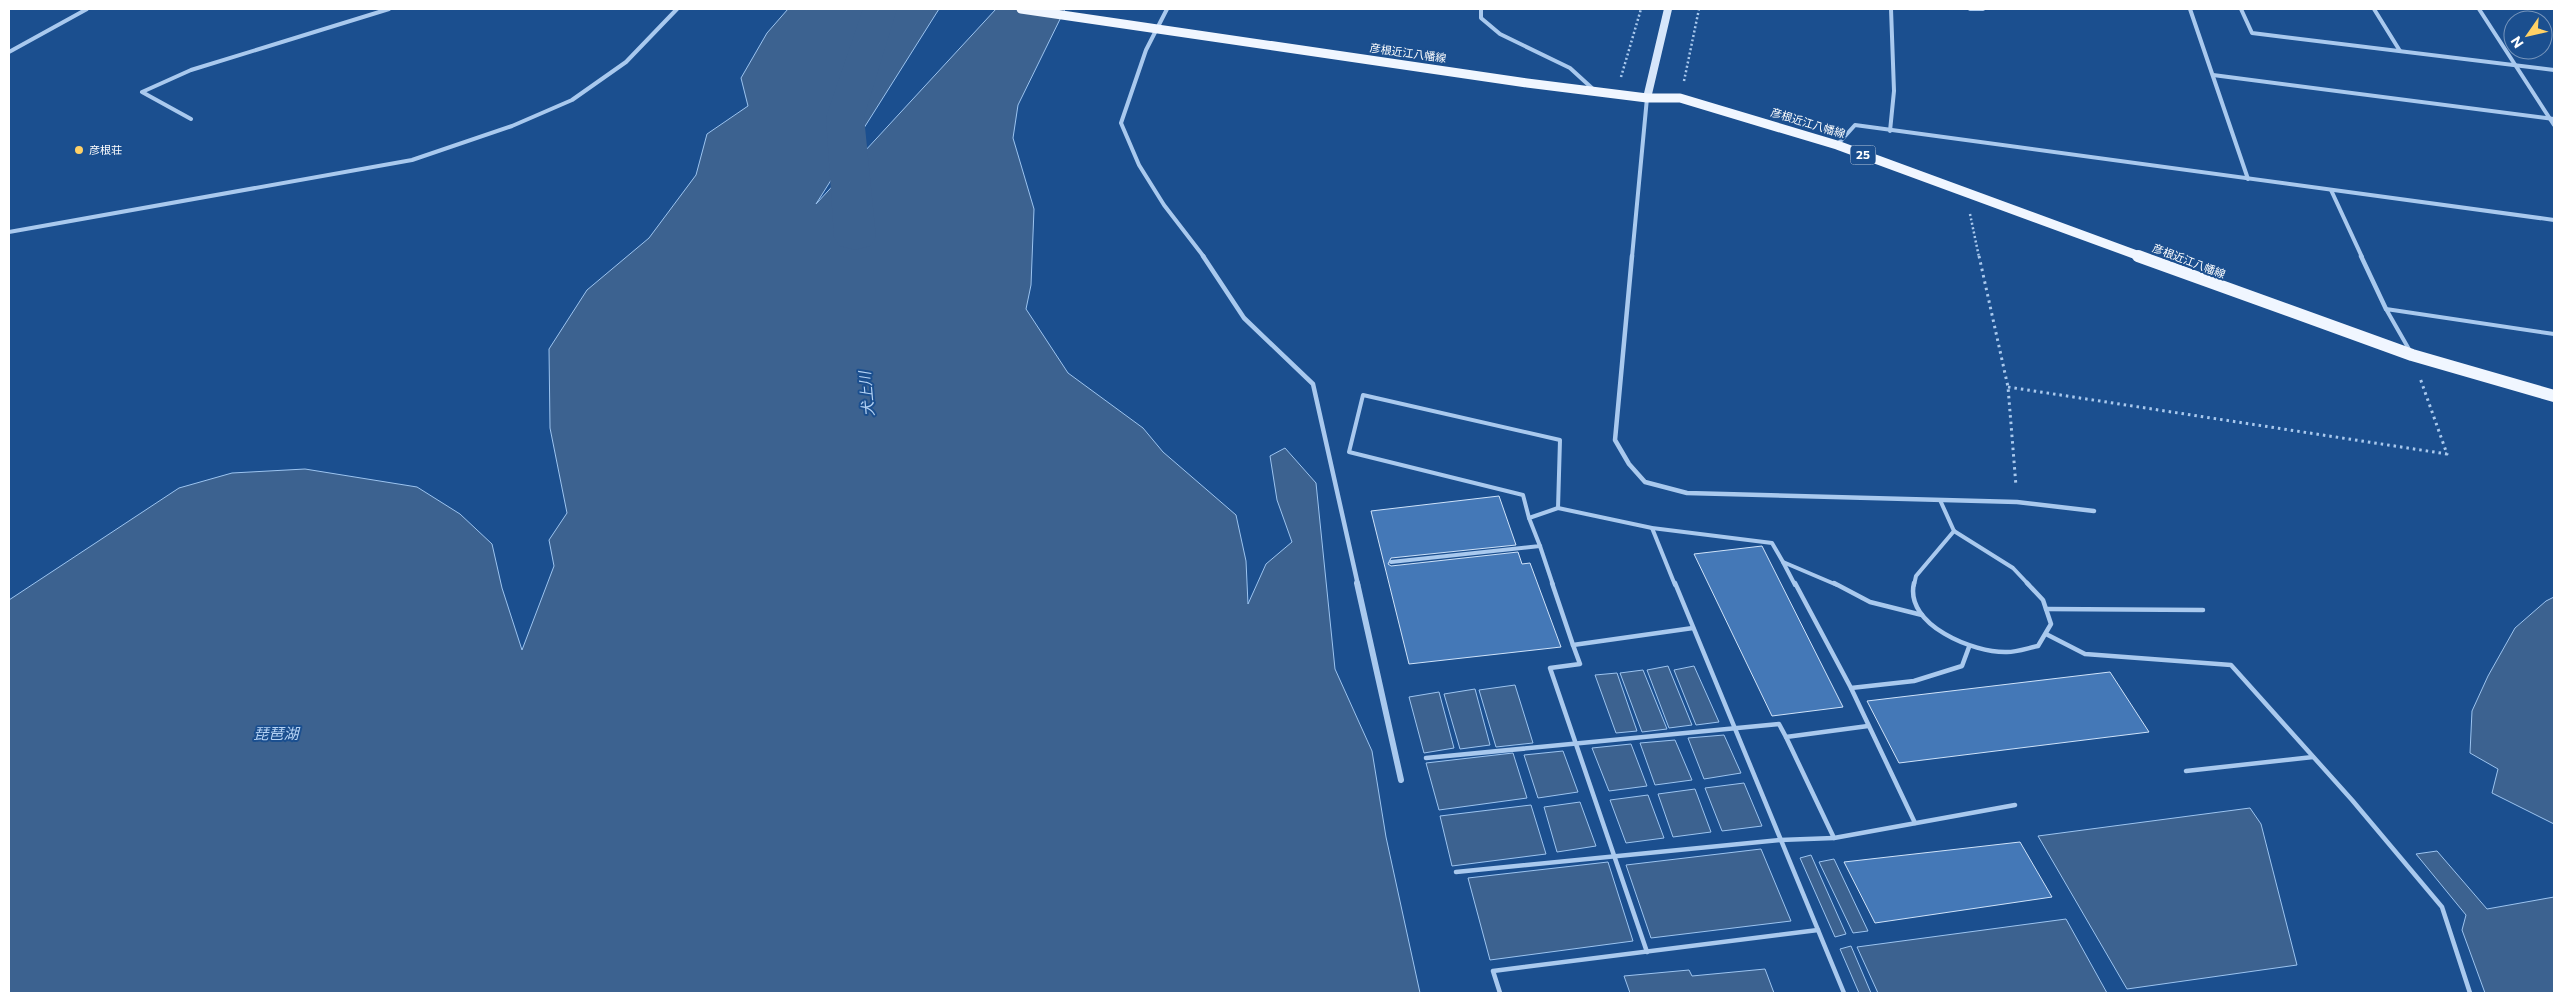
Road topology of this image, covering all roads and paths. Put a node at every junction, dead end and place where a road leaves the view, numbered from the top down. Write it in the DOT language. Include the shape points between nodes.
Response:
graph roads {
  1 [pos="86,9"];
  2 [pos="389,9"];
  3 [pos="677,9"];
  4 [pos="1021,9"];
  5 [pos="1167,9"];
  6 [pos="1482,9"];
  7 [pos="1641,9"];
  8 [pos="1668,9"];
  9 [pos="1698,9"];
  10 [pos="1891,9"];
  11 [pos="1970,9"];
  12 [pos="1983,9"];
  13 [pos="2190,9"];
  14 [pos="2242,9"];
  15 [pos="2374,9"];
  16 [pos="2479,9"];
  17 [pos="1158,28"];
  18 [pos="2400,51"];
  19 [pos="9,52"];
  20 [pos="2516,65"];
  21 [pos="2554,70"];
  22 [pos="2213,75"];
  23 [pos="1595,92"];
  24 [pos="1616,94"];
  25 [pos="1646,98"];
  26 [pos="1680,98"];
  27 [pos="191,119"];
  28 [pos="2552,119"];
  29 [pos="2554,125"];
  30 [pos="1890,131"];
  31 [pos="1837,145"];
  32 [pos="2248,179"];
  33 [pos="2331,190"];
  34 [pos="1966,192"];
  35 [pos="2554,220"];
  36 [pos="9,232"];
  37 [pos="2386,309"];
  38 [pos="2554,334"];
  39 [pos="2412,355"];
  40 [pos="2008,387"];
  41 [pos="2554,396"];
  42 [pos="1940,500"];
  43 [pos="2017,502"];
  44 [pos="1558,508"];
  45 [pos="2094,511"];
  46 [pos="1529,518"];
  47 [pos="1652,528"];
  48 [pos="1954,532"];
  49 [pos="1540,546"];
  50 [pos="1391,562"];
  51 [pos="1783,562"];
  52 [pos="2046,609"];
  53 [pos="2203,610"];
  54 [pos="1922,615"];
  55 [pos="1693,628"];
  56 [pos="2046,634"];
  57 [pos="1573,645"];
  58 [pos="1970,648"];
  59 [pos="1851,688"];
  60 [pos="1868,726"];
  61 [pos="1735,728"];
  62 [pos="1786,737"];
  63 [pos="1576,742"];
  64 [pos="2313,757"];
  65 [pos="1426,758"];
  66 [pos="2186,771"];
  67 [pos="1401,780"];
  68 [pos="2015,805"];
  69 [pos="1915,823"];
  70 [pos="1834,838"];
  71 [pos="1780,840"];
  72 [pos="1614,855"];
  73 [pos="1456,872"];
  74 [pos="1818,930"];
  75 [pos="1647,952"];
  76 [pos="1500,993"];
  77 [pos="1844,993"];
  78 [pos="2470,993"];
  1 -- 19 [label="street"];
  2 -- 27 [label="street" via="191,70 142,92"];
  3 -- 36 [label="street" via="626,62 572,100 512,126 412,160"];
  4 -- 17 [label="main road, 彦根近江八幡線 / 25"];
  5 -- 17 [label="street"];
  6 -- 23 [label="street" via="1481,18 1500,34 1570,68"];
  7 -- 24 [label="path"];
  8 -- 25 [label="street"];
  9 -- 26 [label="path"];
  10 -- 30 [label="street" via="1894,92"];
  11 -- 12 [label="street"];
  13 -- 22 [label="street"];
  14 -- 18 [label="street" via="2252,33"];
  15 -- 18 [label="street"];
  16 -- 20 [label="street"];
  17 -- 23 [label="main road, 彦根近江八幡線 / 25"];
  17 -- 67 [label="street" via="1146,50 1121,123 1139,165 1164,205 1202,254 1244,318 1313,384"];
  18 -- 20 [label="street"];
  20 -- 21 [label="street"];
  20 -- 28 [label="street"];
  22 -- 28 [label="street"];
  22 -- 32 [label="street"];
  23 -- 24 [label="main road, 彦根近江八幡線 / 25"];
  24 -- 25 [label="main road, 彦根近江八幡線 / 25"];
  25 -- 26 [label="main road, 彦根近江八幡線 / 25"];
  25 -- 42 [label="street" via="1615,440 1629,464 1645,482 1687,493"];
  26 -- 31 [label="main road, 彦根近江八幡線 / 25"];
  28 -- 29 [label="street"];
  30 -- 31 [label="street" via="1855,125"];
  30 -- 32 [label="street"];
  31 -- 34 [label="main road, 彦根近江八幡線 / 25"];
  32 -- 33 [label="street"];
  33 -- 35 [label="street"];
  33 -- 37 [label="street"];
  34 -- 39 [label="main road, 彦根近江八幡線 / 25"];
  34 -- 40 [label="path"];
  37 -- 38 [label="lane"];
  37 -- 39 [label="lane"];
  39 -- 40 [label="path" via="2447,454"];
  39 -- 41 [label="main road, 彦根近江八幡線 / 25"];
  40 -- 43 [label="path"];
  42 -- 43 [label="street"];
  42 -- 48 [label="lane"];
  43 -- 45 [label="street"];
  44 -- 46 [label="lane"];
  44 -- 46 [label="lane" via="1560,440 1363,395 1349,452 1523,495"];
  44 -- 47 [label="lane"];
  46 -- 49 [label="lane"];
  47 -- 51 [label="lane" via="1772,543"];
  47 -- 55 [label="lane"];
  48 -- 52 [label="lane" via="2013,568 2043,600"];
  48 -- 54 [label="lane" via="1916,576 1912,594"];
  49 -- 50 [label="lane"];
  49 -- 57 [label="lane"];
  51 -- 54 [label="lane" via="1820,576 1870,602"];
  51 -- 59 [label="lane"];
  52 -- 53 [label="lane"];
  52 -- 56 [label="lane" via="2051,624"];
  54 -- 58 [label="lane" via="1944,634"];
  55 -- 57 [label="lane"];
  55 -- 61 [label="lane"];
  56 -- 58 [label="lane" via="2038,646 2007,652"];
  56 -- 64 [label="lane" via="2085,654 2231,665"];
  57 -- 63 [label="lane" via="1580,664 1550,668"];
  58 -- 59 [label="lane" via="1962,666 1914,681"];
  59 -- 60 [label="lane"];
  60 -- 62 [label="lane"];
  60 -- 69 [label="lane"];
  61 -- 62 [label="lane" via="1779,724"];
  61 -- 63 [label="lane"];
  61 -- 71 [label="lane"];
  62 -- 70 [label="lane"];
  63 -- 65 [label="lane"];
  63 -- 72 [label="lane"];
  64 -- 66 [label="lane"];
  64 -- 78 [label="lane" via="2442,907"];
  68 -- 69 [label="lane"];
  69 -- 70 [label="lane"];
  70 -- 71 [label="lane"];
  71 -- 72 [label="lane"];
  71 -- 74 [label="lane"];
  72 -- 73 [label="lane"];
  72 -- 75 [label="lane"];
  74 -- 75 [label="lane"];
  74 -- 77 [label="lane"];
  75 -- 76 [label="lane" via="1493,971"];
}
